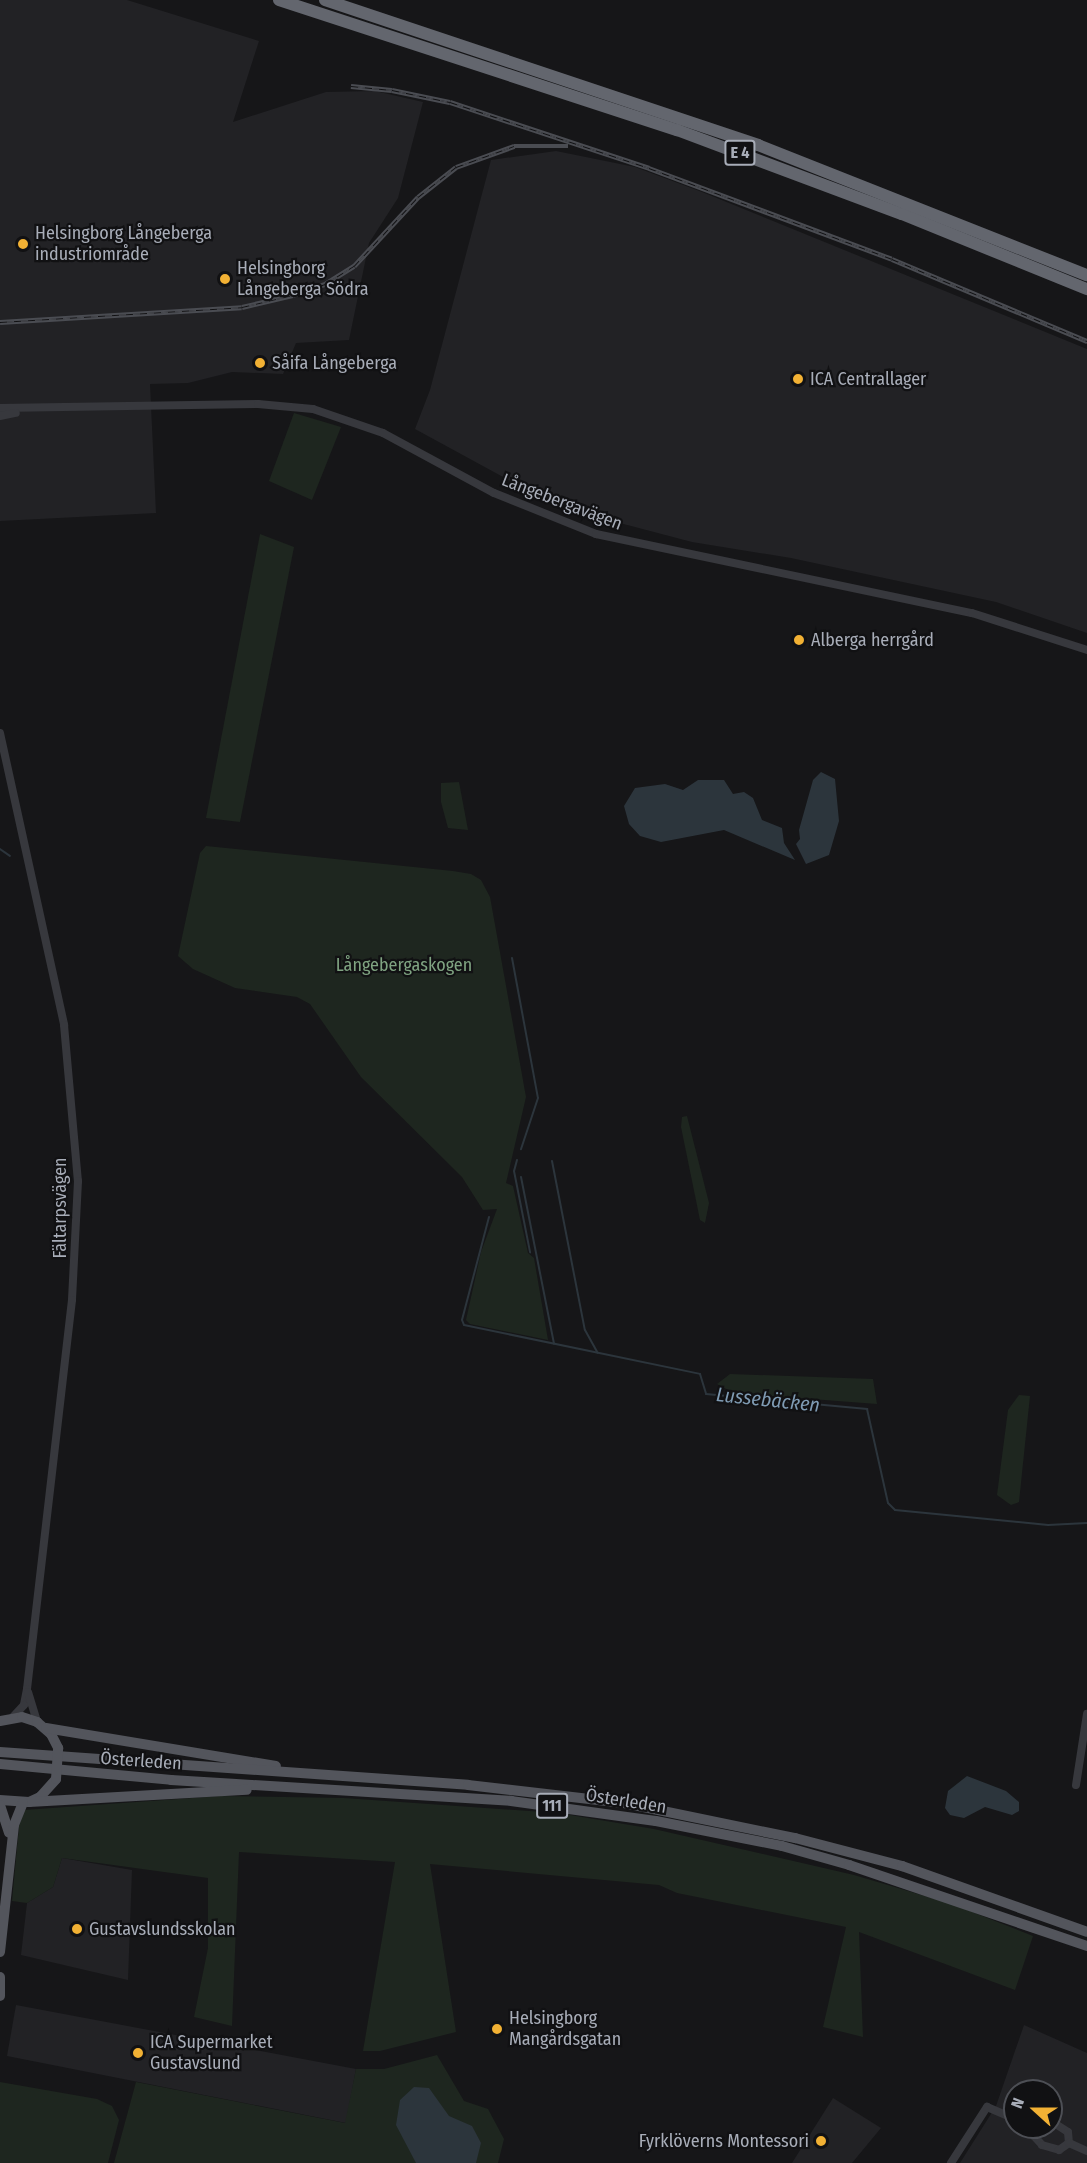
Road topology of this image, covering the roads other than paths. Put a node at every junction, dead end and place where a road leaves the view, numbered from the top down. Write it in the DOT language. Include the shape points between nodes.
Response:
graph roads {
  1 [pos="279,0"];
  2 [pos="325,0"];
  3 [pos="345,0"];
  4 [pos="370,14"];
  5 [pos="1087,274"];
  6 [pos="1087,289"];
  7 [pos="0,408"];
  8 [pos="32,410"];
  9 [pos="0,416"];
  10 [pos="1087,650"];
  11 [pos="0,733"];
  12 [pos="27,1689"];
  13 [pos="1087,1714"];
  14 [pos="13,1717"];
  15 [pos="0,1720"];
  16 [pos="41,1725"];
  17 [pos="0,1752"];
  18 [pos="0,1764"];
  19 [pos="321,1774"];
  20 [pos="1076,1785"];
  21 [pos="298,1787"];
  22 [pos="0,1800"];
  23 [pos="26,1803"];
  24 [pos="0,1805"];
  25 [pos="0,1891"];
  26 [pos="1039,1913"];
  27 [pos="1087,1926"];
  28 [pos="1041,1930"];
  29 [pos="1087,1932"];
  30 [pos="1087,1946"];
  31 [pos="0,1952"];
  32 [pos="1087,1953"];
  33 [pos="0,1977"];
  34 [pos="0,1996"];
  35 [pos="1003,2114"];
  36 [pos="1063,2129"];
  37 [pos="1036,2139"];
  38 [pos="1069,2143"];
  39 [pos="1087,2151"];
  40 [pos="951,2163"];
  1 -- 6 [label="highway, E 4" via="688,134"];
  2 -- 4 [label="highway, E 4"];
  3 -- 4 [label="highway"];
  4 -- 5 [label="highway, E 4" via="758,145"];
  7 -- 8 [label="street, Långebergavägen"];
  8 -- 9 [label="street, Långebergavägen"];
  8 -- 10 [label="street, Långebergavägen" via="258,404 314,409 383,433 494,493 596,534 972,613"];
  11 -- 12 [label="street, Fältarpsvägen" via="64,1024 78,1181 72,1300"];
  12 -- 14 [label="street, Fältarpsvägen" via="24,1705"];
  12 -- 16 [label="street, Fältarpsvägen"];
  13 -- 20 [label="street"];
  14 -- 15 [label="main road"];
  14 -- 16 [label="main road"];
  16 -- 19 [label="main road"];
  16 -- 23 [label="main road, bridge" via="58,1748 56,1779 40,1797"];
  17 -- 19 [label="main road, Österleden / 111"];
  18 -- 21 [label="main road, Österleden / 111"];
  19 -- 26 [label="main road, Österleden / 111" via="509,1789 661,1810 902,1866"];
  21 -- 23 [label="main road"];
  21 -- 28 [label="main road, Österleden / 111" via="511,1801 728,1834 849,1865"];
  22 -- 23 [label="main road"];
  23 -- 31 [label="main road" via="14,1825"];
  24 -- 25 [label="main road" via="9,1825"];
  26 -- 27 [label="main road"];
  26 -- 29 [label="main road, Österleden / 111"];
  28 -- 30 [label="main road, Österleden / 111"];
  28 -- 32 [label="main road"];
  33 -- 34 [label="main road"];
  35 -- 40 [label="street" via="987,2107"];
  36 -- 38 [label="street" via="1068,2132"];
  37 -- 38 [label="street" via="1059,2150"];
  38 -- 39 [label="street"];
}
